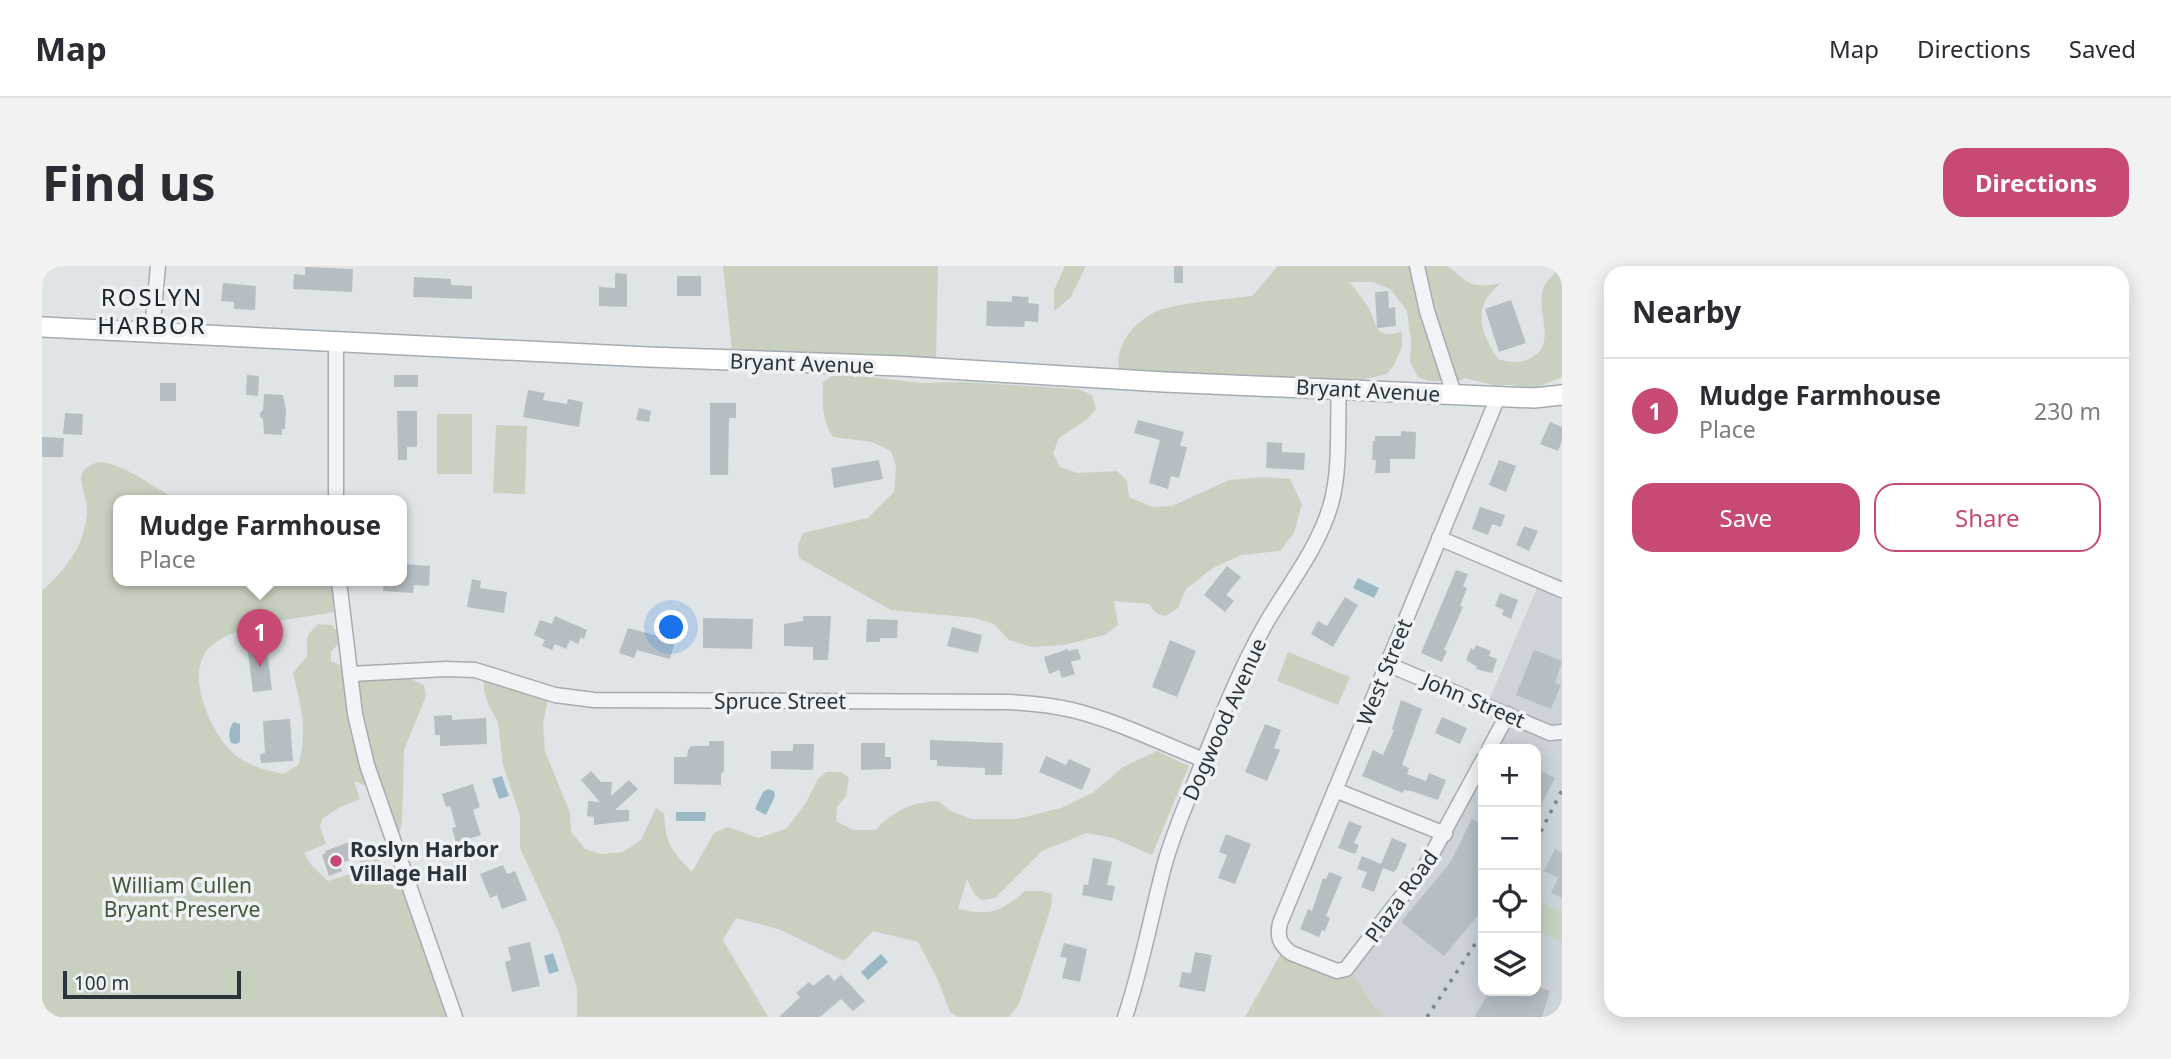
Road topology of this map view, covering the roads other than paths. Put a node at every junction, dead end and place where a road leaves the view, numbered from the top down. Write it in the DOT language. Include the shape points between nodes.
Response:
graph roads {
  1 [pos="158,266"];
  2 [pos="1417,266"];
  3 [pos="42,327"];
  4 [pos="152,332"];
  5 [pos="336,342"];
  6 [pos="1339,388"];
  7 [pos="1454,394"];
  8 [pos="1562,395"];
  9 [pos="1498,397"];
  10 [pos="336,495"];
  11 [pos="1439,538"];
  12 [pos="340,586"];
  13 [pos="1562,590"];
  14 [pos="1387,664"];
  15 [pos="350,674"];
  16 [pos="1507,714"];
  17 [pos="1562,732"];
  18 [pos="1492,744"];
  19 [pos="1204,760"];
  20 [pos="1478,770"];
  21 [pos="1335,790"];
  22 [pos="1445,834"];
  23 [pos="1284,948"];
  24 [pos="455,1017"];
  25 [pos="1125,1017"];
  1 -- 4 [label="street"];
  2 -- 7 [label="street"];
  3 -- 4 [label="main road, Bryant Avenue"];
  4 -- 5 [label="main road, Bryant Avenue"];
  5 -- 6 [label="main road, Bryant Avenue"];
  5 -- 10 [label="street"];
  6 -- 7 [label="main road, Bryant Avenue"];
  6 -- 19 [label="street, Dogwood Avenue" via="1335,480 1323,527 1253,646"];
  7 -- 9 [label="main road, Bryant Avenue"];
  8 -- 9 [label="main road, Bryant Avenue"];
  9 -- 11 [label="street, West Street"];
  11 -- 13 [label="street"];
  11 -- 14 [label="street, West Street"];
  12 -- 15 [label="street"];
  14 -- 16 [label="street, John Street"];
  14 -- 21 [label="street, West Street"];
  15 -- 19 [label="street, Spruce Street" via="475,670 555,695 594,700 1036,704 1097,717"];
  15 -- 24 [label="street" via="367,765"];
  16 -- 17 [label="street, John Street" via="1549,733"];
  16 -- 18 [label="street"];
  19 -- 25 [label="street, Dogwood Avenue" via="1165,863"];
  20 -- 22 [label="street, Plaza Road"];
  21 -- 22 [label="street"];
  21 -- 23 [label="street, West Street" via="1280,923 1278,933"];
  22 -- 23 [label="street, Plaza Road" via="1412,886 1346,969 1337,971"];
}
